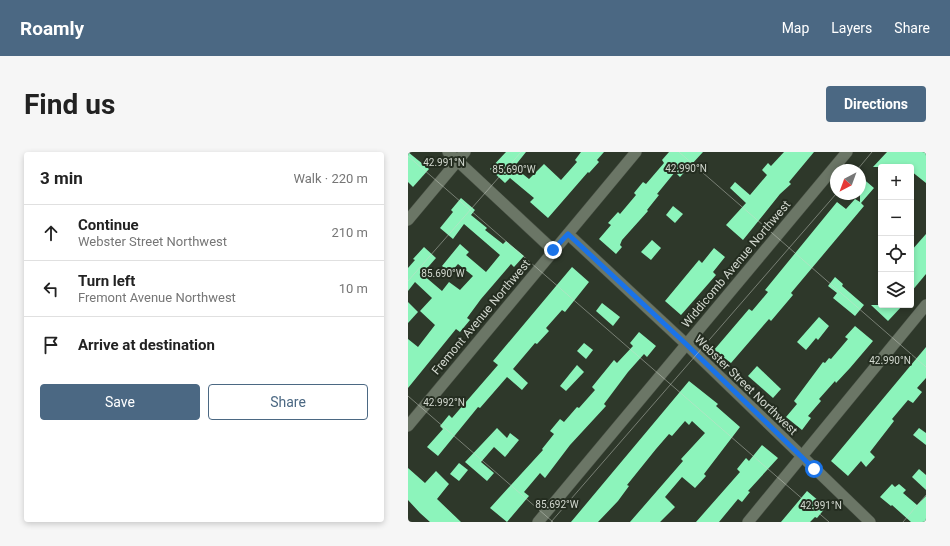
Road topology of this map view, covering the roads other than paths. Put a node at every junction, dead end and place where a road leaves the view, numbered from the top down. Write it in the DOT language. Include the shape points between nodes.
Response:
graph roads {
  1 [pos="448,152"];
  2 [pos="464,152"];
  3 [pos="636,152"];
  4 [pos="847,152"];
  5 [pos="457,161"];
  6 [pos="408,220"];
  7 [pos="568,234"];
  8 [pos="553,250"];
  9 [pos="926,305"];
  10 [pos="686,344"];
  11 [pos="408,426"];
  12 [pos="802,458"];
  13 [pos="538,522"];
  14 [pos="748,522"];
  15 [pos="870,522"];
  1 -- 5 [label="street"];
  2 -- 5 [label="street"];
  3 -- 7 [label="street, Fremont Avenue Northwest"];
  4 -- 10 [label="street, Widdicomb Avenue Northwest"];
  5 -- 6 [label="street"];
  5 -- 8 [label="street"];
  7 -- 8 [label="street, Fremont Avenue Northwest"];
  7 -- 10 [label="street, Webster Street Northwest"];
  8 -- 11 [label="street, Fremont Avenue Northwest"];
  9 -- 12 [label="street"];
  10 -- 12 [label="street, Webster Street Northwest"];
  10 -- 13 [label="street, Widdicomb Avenue Northwest"];
  12 -- 14 [label="street"];
  12 -- 15 [label="street, Webster Street Northwest"];
}
